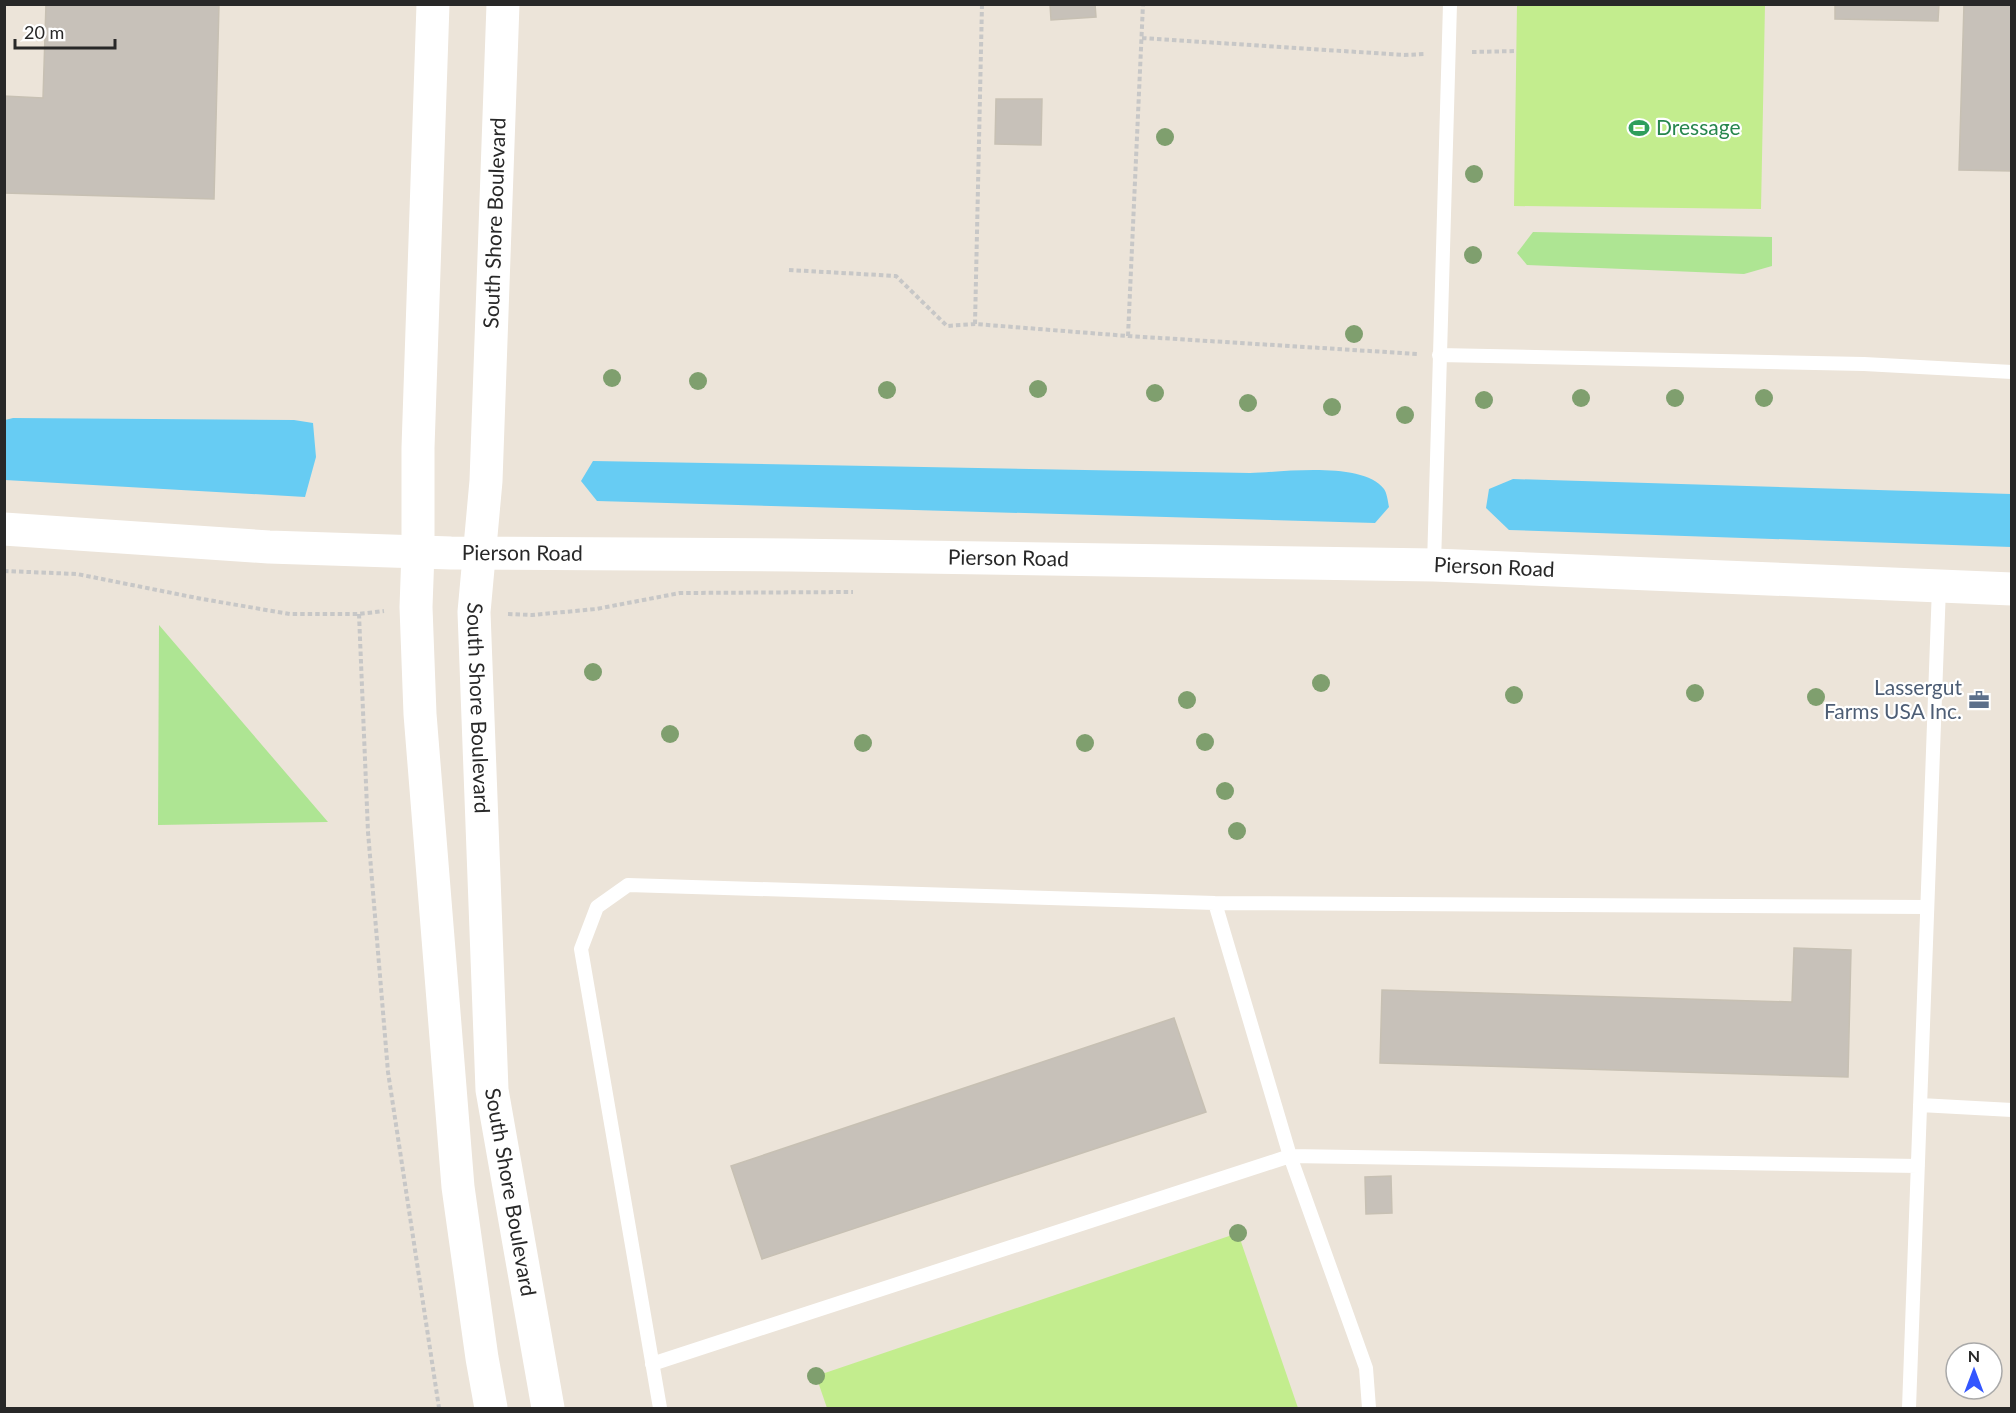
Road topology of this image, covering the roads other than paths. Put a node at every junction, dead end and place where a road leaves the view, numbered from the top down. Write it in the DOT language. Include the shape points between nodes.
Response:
graph roads {
  1 [pos="434,4"];
  2 [pos="503,4"];
  3 [pos="1450,4"];
  4 [pos="1438,355"];
  5 [pos="2012,372"];
  6 [pos="4,529"];
  7 [pos="418,552"];
  8 [pos="478,553"];
  9 [pos="1434,565"];
  10 [pos="1939,587"];
  11 [pos="2012,589"];
  12 [pos="1215,903"];
  13 [pos="1927,907"];
  14 [pos="1920,1105"];
  15 [pos="2012,1110"];
  16 [pos="1290,1156"];
  17 [pos="1918,1166"];
  18 [pos="652,1364"];
  19 [pos="491,1408"];
  20 [pos="548,1408"];
  21 [pos="660,1408"];
  22 [pos="1369,1408"];
  23 [pos="1909,1408"];
  1 -- 7 [label="street, South Shore Boulevard" via="418,437"];
  2 -- 8 [label="street, South Shore Boulevard" via="486,481"];
  3 -- 4 [label="lane"];
  4 -- 5 [label="lane" via="1864,364"];
  4 -- 9 [label="lane"];
  6 -- 7 [label="street, Pierson Road" via="269,547"];
  7 -- 8 [label="street, Pierson Road"];
  7 -- 19 [label="street, South Shore Boulevard" via="420,714 458,1187"];
  8 -- 9 [label="street, Pierson Road"];
  8 -- 20 [label="street, South Shore Boulevard" via="474,612 492,1090"];
  9 -- 10 [label="street, Pierson Road"];
  10 -- 11 [label="street, Pierson Road"];
  10 -- 13 [label="lane"];
  12 -- 13 [label="lane"];
  12 -- 16 [label="lane"];
  12 -- 18 [label="lane" via="628,885 597,907 581,949"];
  13 -- 14 [label="lane"];
  14 -- 15 [label="lane"];
  14 -- 17 [label="lane"];
  16 -- 17 [label="lane"];
  16 -- 18 [label="lane"];
  16 -- 22 [label="lane" via="1366,1368"];
  17 -- 23 [label="lane"];
  18 -- 21 [label="lane"];
}
